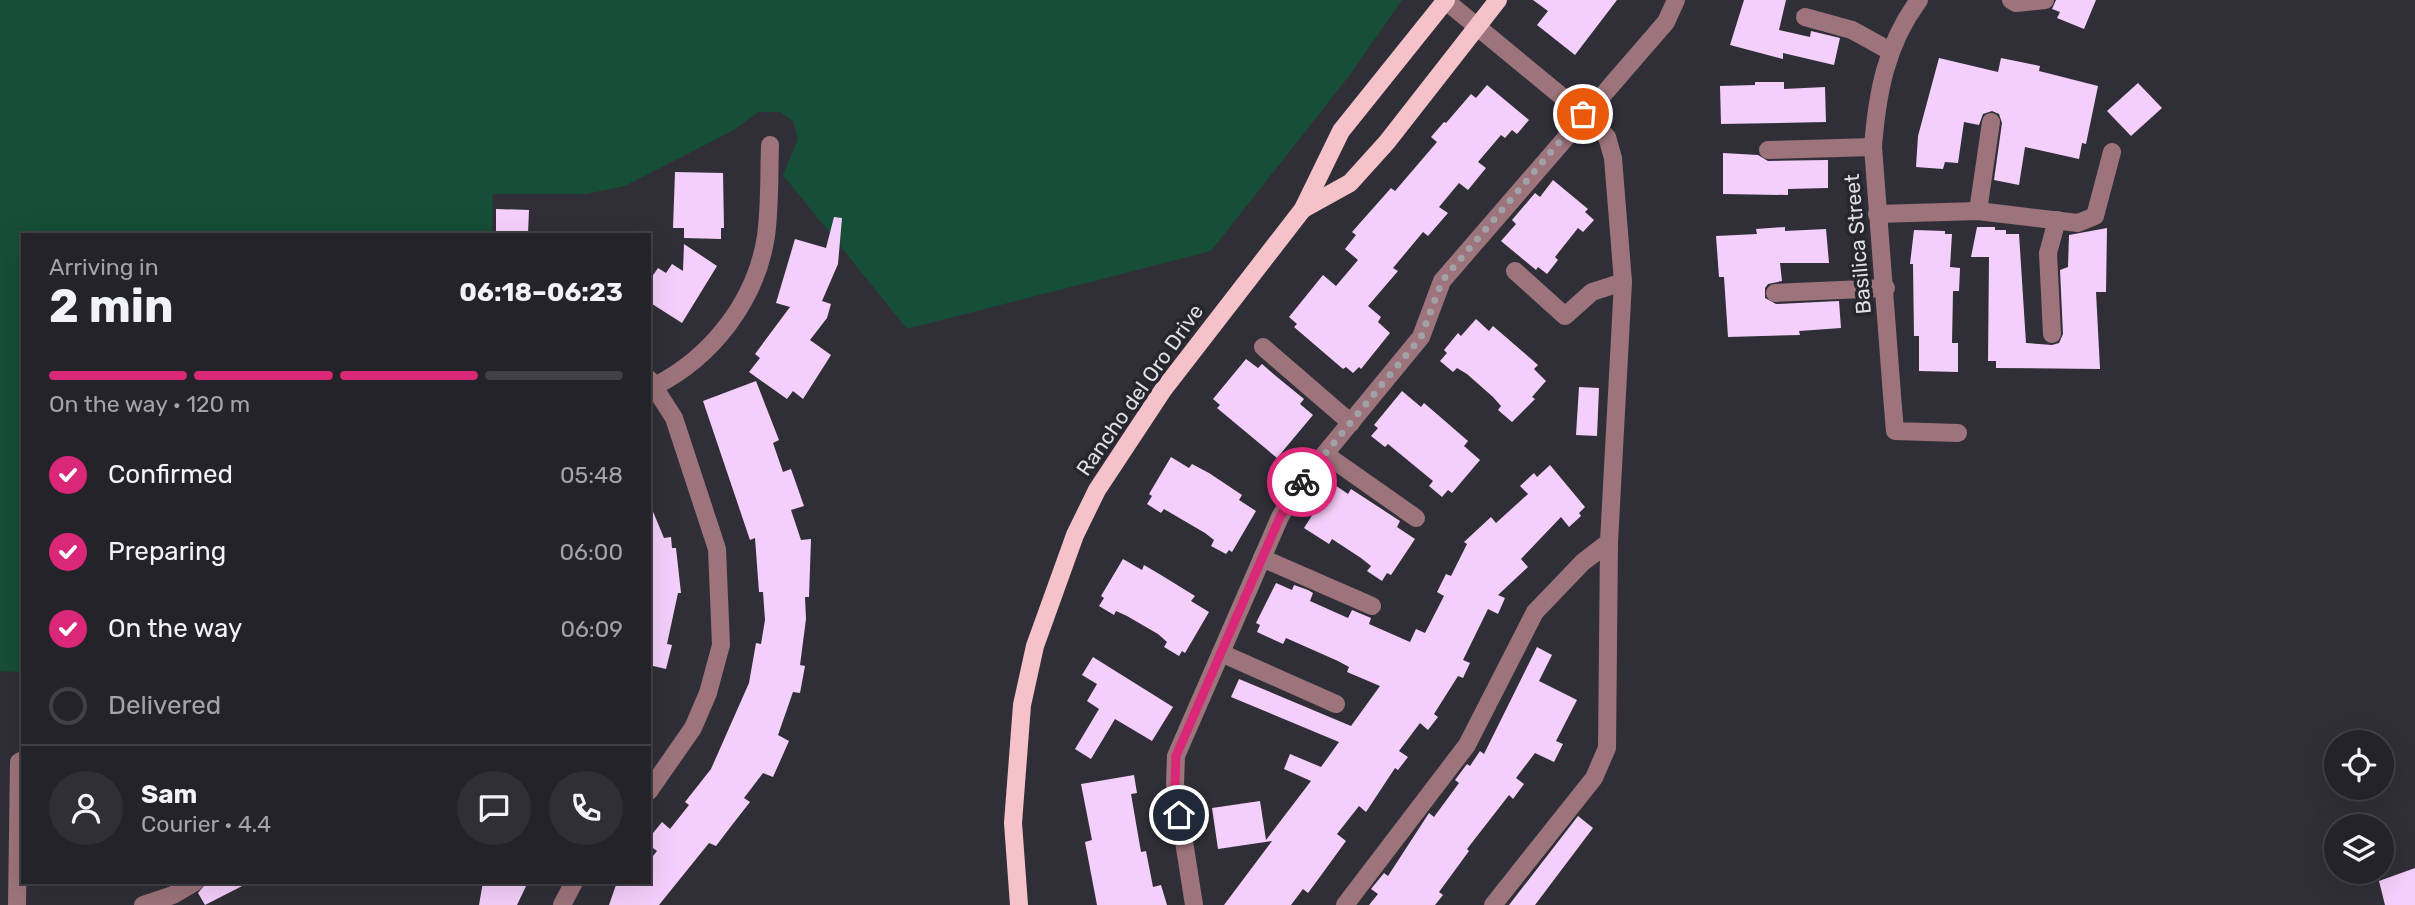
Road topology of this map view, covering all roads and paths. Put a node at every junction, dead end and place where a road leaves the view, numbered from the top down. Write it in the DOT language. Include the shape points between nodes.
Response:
graph roads {
  1 [pos="1446,0"];
  2 [pos="1498,0"];
  3 [pos="1676,0"];
  4 [pos="1919,0"];
  5 [pos="2011,0"];
  6 [pos="2045,0"];
  7 [pos="1805,16"];
  8 [pos="1477,26"];
  9 [pos="1890,51"];
  10 [pos="1583,114"];
  11 [pos="1990,122"];
  12 [pos="770,145"];
  13 [pos="1873,147"];
  14 [pos="1769,150"];
  15 [pos="2112,152"];
  16 [pos="1303,209"];
  17 [pos="1978,211"];
  18 [pos="1877,215"];
  19 [pos="2057,220"];
  20 [pos="1515,271"];
  21 [pos="1623,282"];
  22 [pos="1886,288"];
  23 [pos="1775,293"];
  24 [pos="2052,334"];
  25 [pos="1264,347"];
  26 [pos="652,382"];
  27 [pos="1351,423"];
  28 [pos="1958,433"];
  29 [pos="1325,454"];
  30 [pos="1416,518"];
  31 [pos="1609,541"];
  32 [pos="1262,558"];
  33 [pos="1372,606"];
  34 [pos="1221,653"];
  35 [pos="1336,704"];
  36 [pos="21,761"];
  37 [pos="651,788"];
  38 [pos="192,884"];
  39 [pos="573,884"];
  40 [pos="17,905"];
  41 [pos="143,905"];
  42 [pos="562,905"];
  43 [pos="1019,905"];
  44 [pos="1194,905"];
  45 [pos="1345,905"];
  46 [pos="1493,905"];
  1 -- 8 [label="street"];
  1 -- 16 [label="main road, Rancho del Oro Drive" via="1341,131"];
  2 -- 8 [label="main road, Rancho del Oro Drive"];
  3 -- 10 [label="street" via="1666,22"];
  4 -- 9 [label="street, Basilica Street"];
  5 -- 6 [label="street"];
  7 -- 9 [label="street" via="1852,30"];
  8 -- 10 [label="street"];
  8 -- 16 [label="main road, Rancho del Oro Drive" via="1350,183"];
  9 -- 13 [label="street, Basilica Street" via="1877,94"];
  10 -- 21 [label="street" via="1606,137 1613,158"];
  10 -- 27 [label="street" via="1442,281 1421,337"];
  11 -- 17 [label="street"];
  12 -- 26 [label="street" via="766,237 749,295 708,351 680,373"];
  13 -- 14 [label="street"];
  13 -- 18 [label="street, Basilica Street"];
  15 -- 19 [label="street" via="2095,216 2078,223"];
  16 -- 43 [label="main road, Rancho del Oro Drive" via="1163,390 1097,490 1075,535 1035,646 1022,705 1013,823"];
  17 -- 18 [label="street"];
  17 -- 19 [label="street"];
  18 -- 22 [label="street, Basilica Street"];
  19 -- 24 [label="street" via="2048,253"];
  20 -- 21 [label="street" via="1565,316 1592,292"];
  21 -- 31 [label="street"];
  22 -- 23 [label="street"];
  22 -- 28 [label="street, Basilica Street" via="1895,431"];
  25 -- 27 [label="street"];
  26 -- 37 [label="street" via="674,418 717,548 721,645 693,727"];
  27 -- 29 [label="street"];
  29 -- 30 [label="street"];
  29 -- 32 [label="street" via="1290,498"];
  31 -- 45 [label="street" via="1535,612 1467,745"];
  31 -- 46 [label="street" via="1606,748 1594,778"];
  32 -- 33 [label="street"];
  32 -- 34 [label="street"];
  34 -- 35 [label="street"];
  34 -- 44 [label="street" via="1176,756 1175,784"];
  36 -- 40 [label="street"];
  38 -- 41 [label="street"];
  39 -- 42 [label="street"];
}
